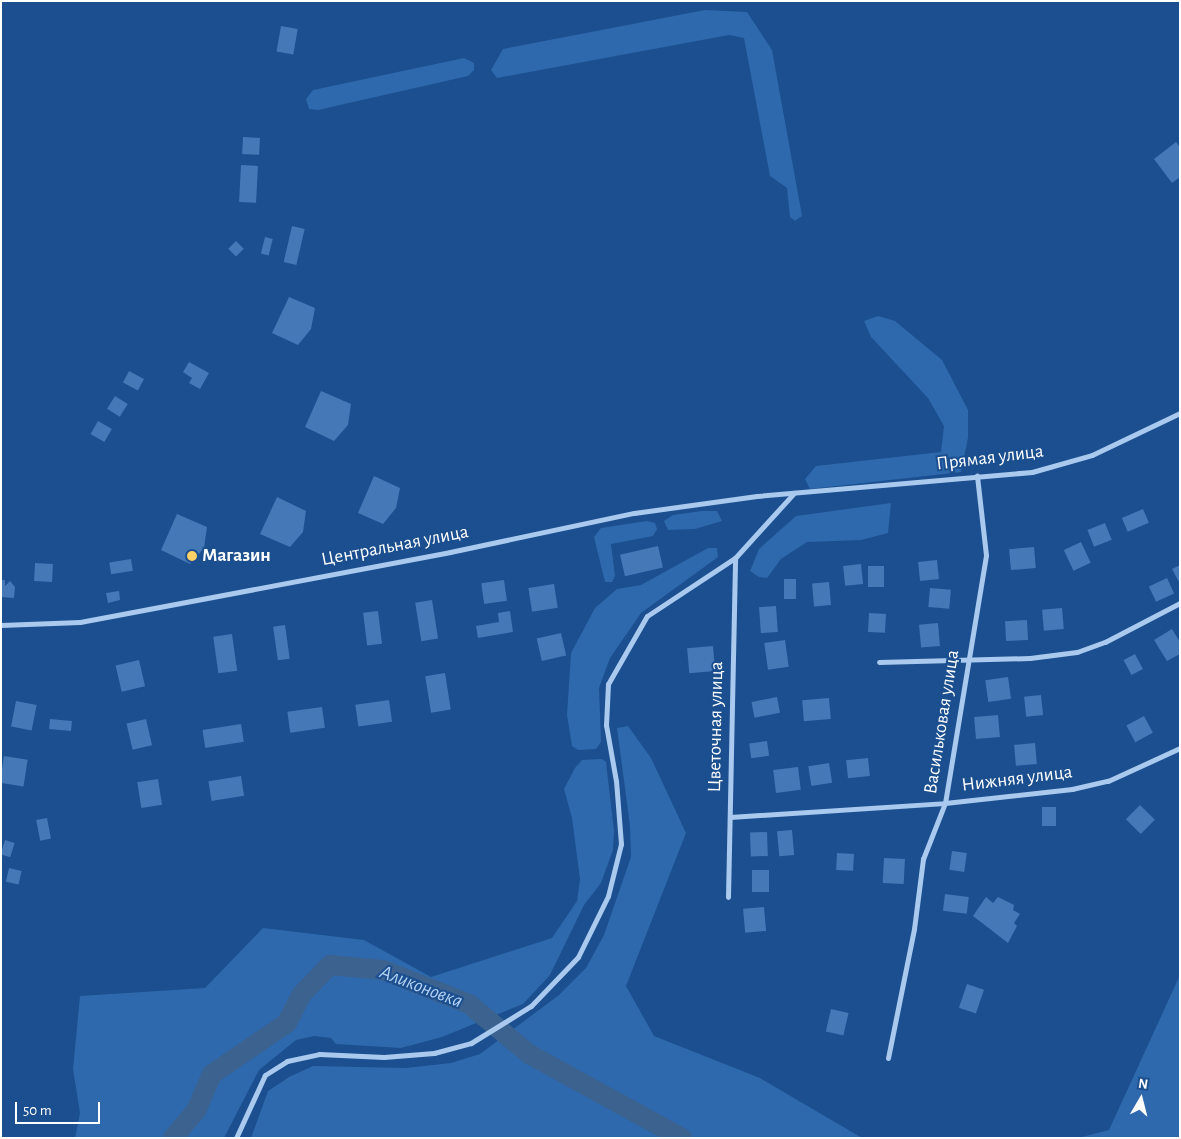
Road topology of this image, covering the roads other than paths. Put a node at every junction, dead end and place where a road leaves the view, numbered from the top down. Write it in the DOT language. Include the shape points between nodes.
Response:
graph roads {
  1 [pos="1180,413"];
  2 [pos="977,476"];
  3 [pos="794,492"];
  4 [pos="735,558"];
  5 [pos="1180,603"];
  6 [pos="1,625"];
  7 [pos="967,660"];
  8 [pos="879,662"];
  9 [pos="1180,748"];
  10 [pos="945,803"];
  11 [pos="730,817"];
  12 [pos="728,897"];
  13 [pos="888,1058"];
  14 [pos="236,1138"];
  1 -- 2 [label="street, Прямая улица" via="1092,455 1032,472"];
  2 -- 3 [label="street, Прямая улица"];
  2 -- 7 [label="street, Васильковая улица" via="986,555"];
  3 -- 4 [label="street"];
  3 -- 6 [label="street, Центральная улица" via="634,513 450,552 80,622"];
  4 -- 11 [label="street, Цветочная улица"];
  4 -- 14 [label="street" via="647,616 608,684 606,725 616,782 621,844 608,896 578,957 532,1006 471,1043 434,1053 384,1058 319,1054 287,1062 265,1075"];
  5 -- 7 [label="street" via="1106,642 1077,652"];
  7 -- 8 [label="street"];
  7 -- 10 [label="street, Васильковая улица"];
  9 -- 10 [label="street, Нижняя улица" via="1108,781 1072,789"];
  10 -- 11 [label="street, Нижняя улица"];
  10 -- 13 [label="street, Васильковая улица" via="922,859 914,929"];
  11 -- 12 [label="street, Цветочная улица"];
}
